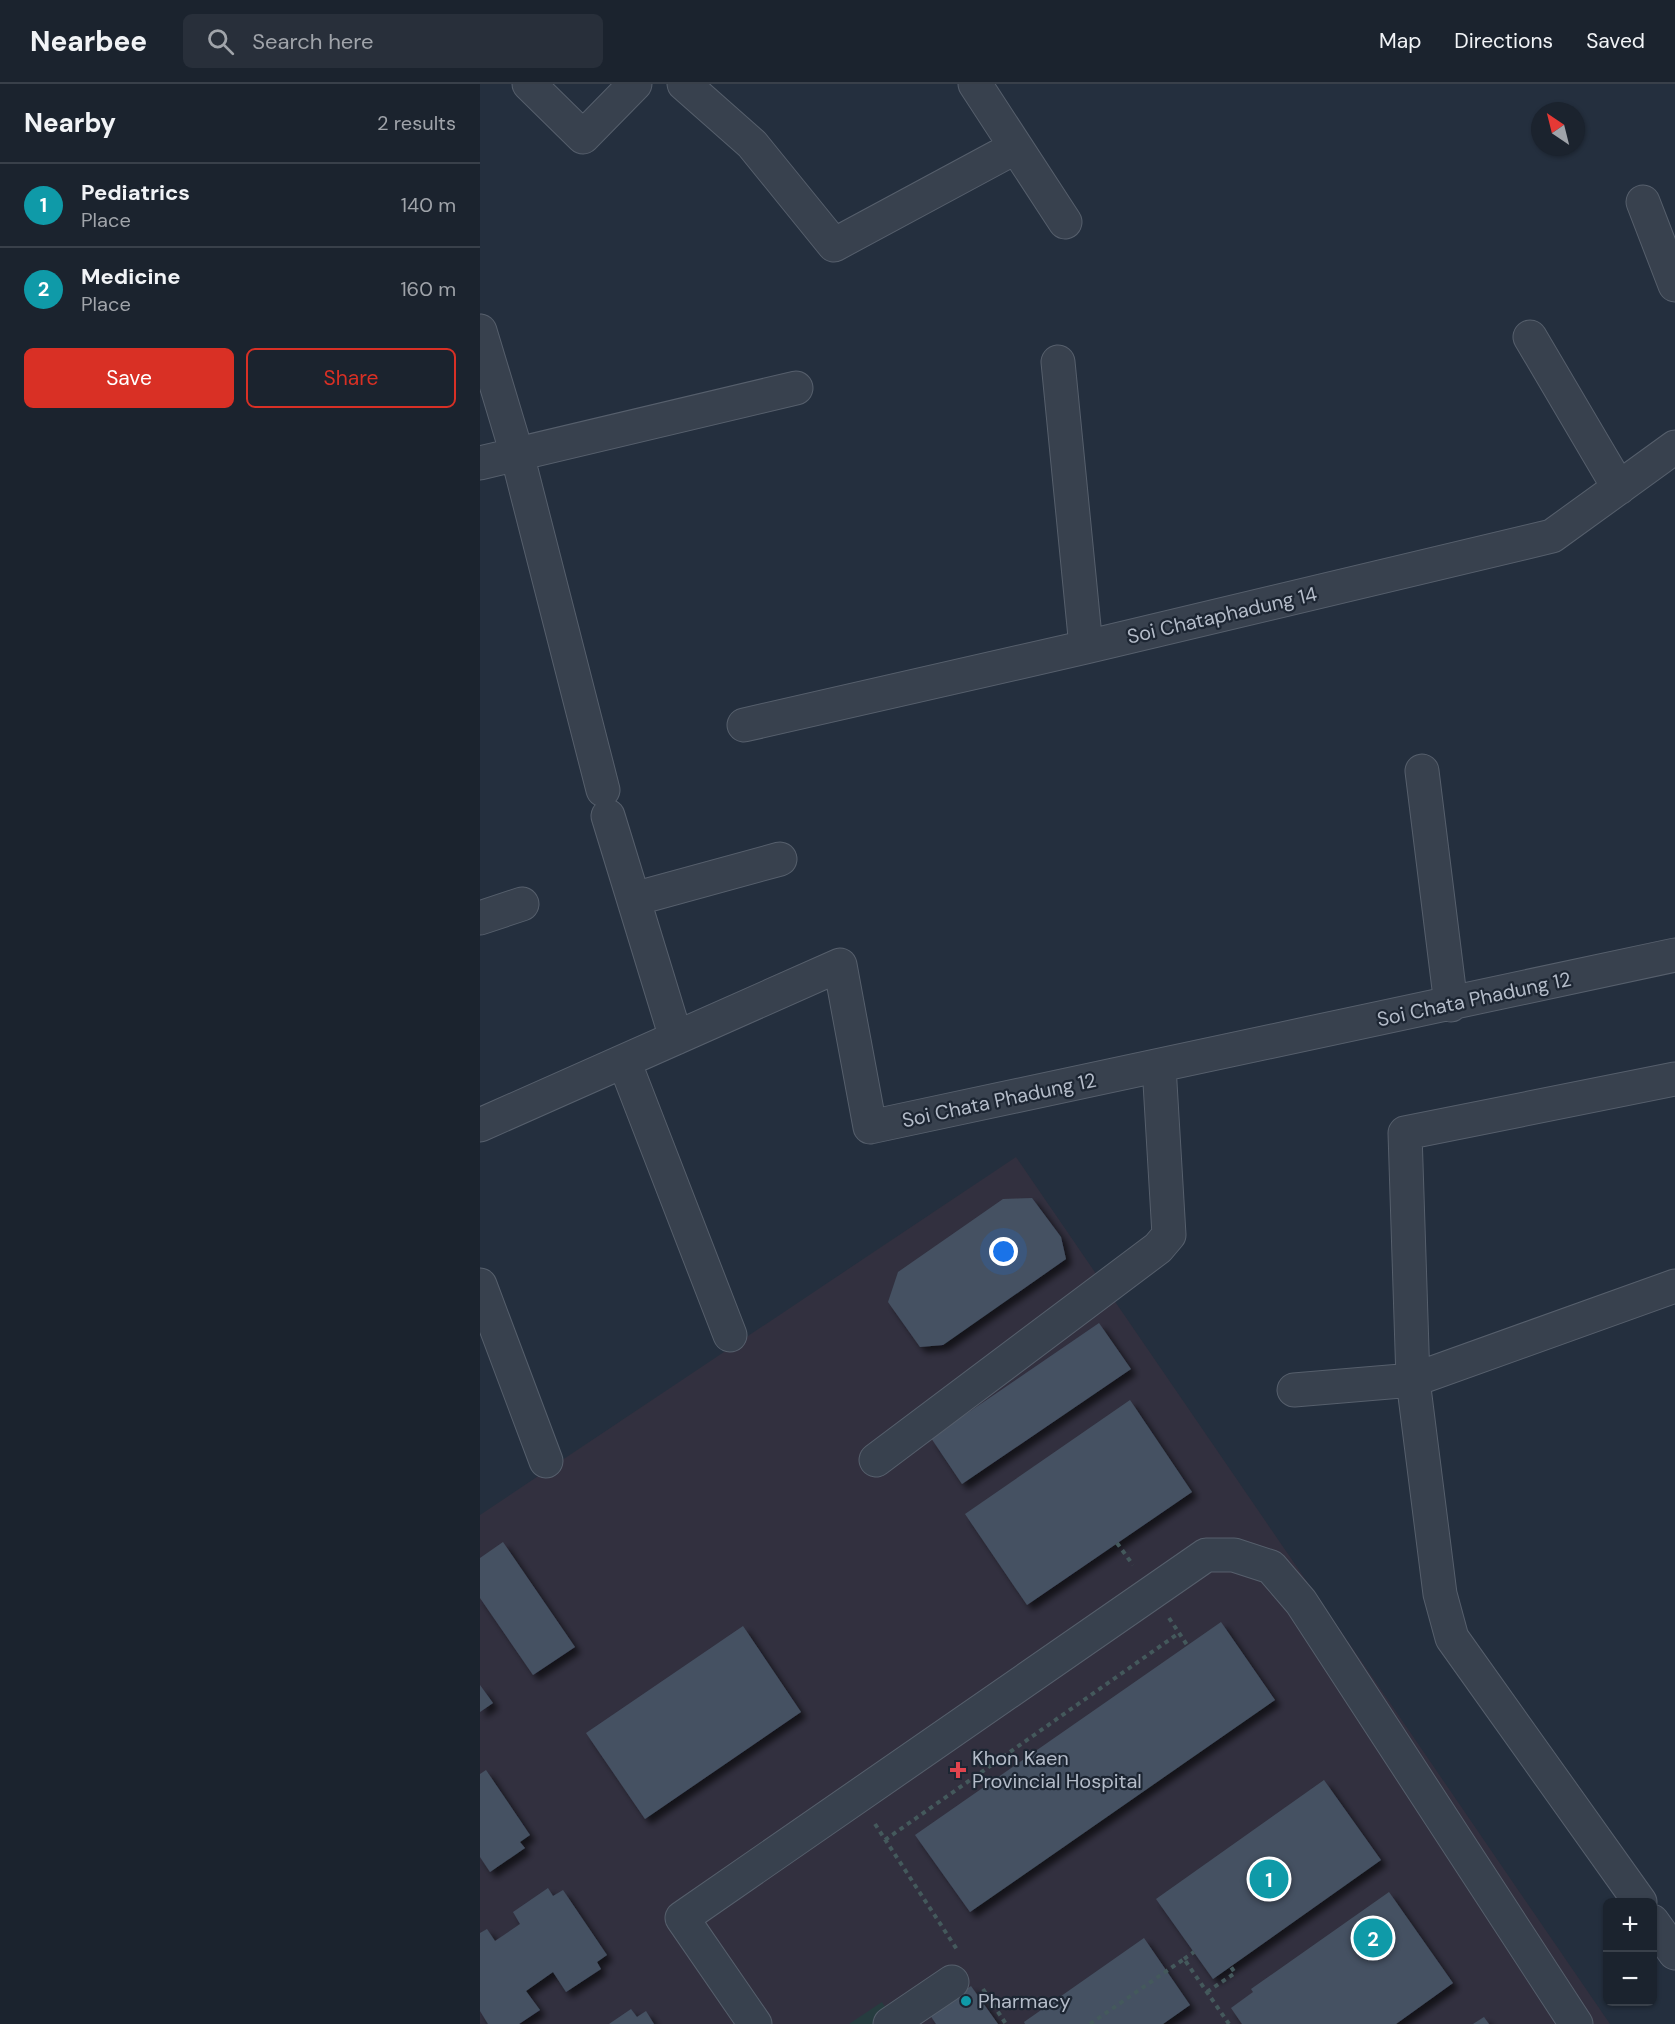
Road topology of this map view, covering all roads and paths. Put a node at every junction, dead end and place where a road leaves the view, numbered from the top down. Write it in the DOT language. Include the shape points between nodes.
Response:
graph roads {
  1 [pos="530,84"];
  2 [pos="635,84"];
  3 [pos="684,84"];
  4 [pos="975,84"];
  5 [pos="1016,147"];
  6 [pos="1643,201"];
  7 [pos="1065,222"];
  8 [pos="1675,285"];
  9 [pos="480,331"];
  10 [pos="1530,337"];
  11 [pos="1058,362"];
  12 [pos="796,388"];
  13 [pos="1675,447"];
  14 [pos="517,454"];
  15 [pos="480,463"];
  16 [pos="1619,488"];
  17 [pos="1086,647"];
  18 [pos="744,725"];
  19 [pos="1422,771"];
  20 [pos="780,859"];
  21 [pos="634,899"];
  22 [pos="522,904"];
  23 [pos="480,918"];
  24 [pos="1675,956"];
  25 [pos="1451,1005"];
  26 [pos="676,1038"];
  27 [pos="624,1061"];
  28 [pos="1160,1066"];
  29 [pos="1675,1079"];
  30 [pos="480,1125"];
  31 [pos="480,1285"];
  32 [pos="1675,1286"];
  33 [pos="729,1335"];
  34 [pos="1413,1380"];
  35 [pos="1293,1390"];
  36 [pos="876,1460"];
  37 [pos="546,1461"];
  38 [pos="1179,1633"];
  39 [pos="858,1797"];
  40 [pos="885,1840"];
  41 [pos="1637,1898"];
  42 [pos="1657,1927"];
  43 [pos="1194,1952"];
  44 [pos="1675,1953"];
  45 [pos="1184,1959"];
  46 [pos="1231,1967"];
  47 [pos="965,1974"];
  48 [pos="1208,1992"];
  49 [pos="755,2024"];
  50 [pos="890,2024"];
  51 [pos="1006,2024"];
  52 [pos="1089,2024"];
  53 [pos="1229,2024"];
  54 [pos="1576,2024"];
  1 -- 2 [label="street" via="583,137"];
  3 -- 5 [label="street" via="752,144 834,245"];
  4 -- 5 [label="street"];
  5 -- 7 [label="street"];
  6 -- 8 [label="street"];
  9 -- 14 [label="street"];
  10 -- 16 [label="street"];
  11 -- 17 [label="street"];
  12 -- 14 [label="street"];
  13 -- 16 [label="street, Soi Chataphadung 14"];
  14 -- 15 [label="street"];
  14 -- 21 [label="street"];
  16 -- 17 [label="street, Soi Chataphadung 14" via="1552,536"];
  17 -- 18 [label="street, Soi Chataphadung 14"];
  19 -- 25 [label="street"];
  20 -- 21 [label="street"];
  21 -- 26 [label="street"];
  22 -- 23 [label="street"];
  24 -- 25 [label="street, Soi Chata Phadung 12"];
  25 -- 28 [label="street, Soi Chata Phadung 12"];
  26 -- 27 [label="street, Soi Chata Phadung 12"];
  26 -- 28 [label="street, Soi Chata Phadung 12" via="840,965 870,1127"];
  27 -- 30 [label="street, Soi Chata Phadung 12"];
  27 -- 33 [label="street"];
  28 -- 36 [label="street" via="1169,1235 1158,1248"];
  29 -- 34 [label="street" via="1405,1133"];
  31 -- 37 [label="street"];
  32 -- 34 [label="street"];
  34 -- 35 [label="street"];
  34 -- 41 [label="street" via="1440,1594 1452,1638"];
  38 -- 40 [label="path"];
  39 -- 40 [label="path"];
  39 -- 49 [label="street" via="682,1918"];
  39 -- 54 [label="street" via="1206,1555 1234,1555 1271,1567 1301,1602"];
  40 -- 47 [label="path"];
  42 -- 44 [label="street"];
  43 -- 45 [label="path"];
  45 -- 48 [label="path"];
  45 -- 52 [label="path"];
  46 -- 48 [label="path" via="1235,1973"];
  47 -- 50 [label="street"];
  47 -- 51 [label="path"];
  48 -- 53 [label="path"];
}
